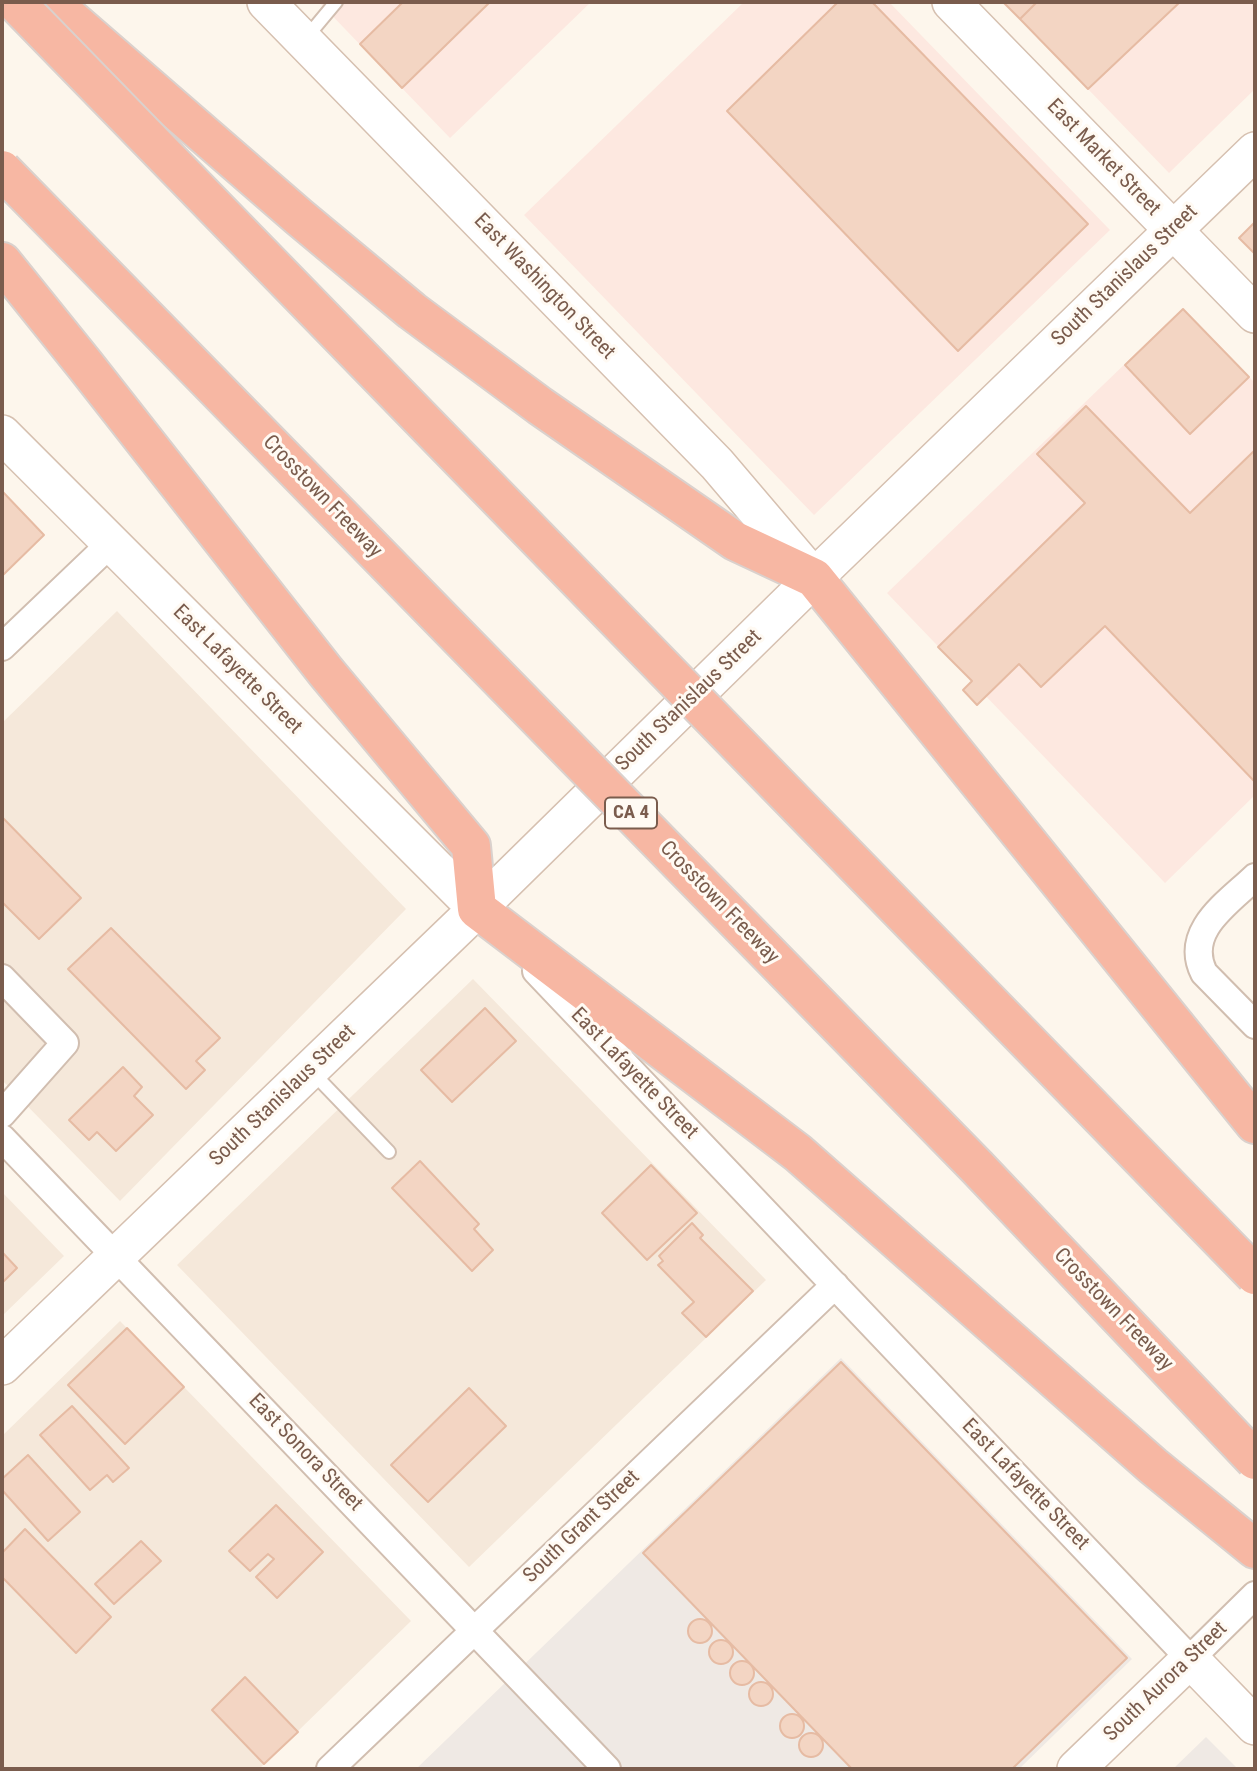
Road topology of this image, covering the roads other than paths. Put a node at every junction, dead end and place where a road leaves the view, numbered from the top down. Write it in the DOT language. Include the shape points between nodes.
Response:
graph roads {
  1 [pos="15,2"];
  2 [pos="51,2"];
  3 [pos="266,2"];
  4 [pos="336,2"];
  5 [pos="951,2"];
  6 [pos="304,41"];
  7 [pos="1255,151"];
  8 [pos="2,170"];
  9 [pos="1173,230"];
  10 [pos="2,262"];
  11 [pos="1255,314"];
  12 [pos="2,434"];
  13 [pos="110,544"];
  14 [pos="814,578"];
  15 [pos="2,648"];
  16 [pos="1255,877"];
  17 [pos="477,909"];
  18 [pos="2,978"];
  19 [pos="1255,1025"];
  20 [pos="310,1070"];
  21 [pos="2,1114"];
  22 [pos="1255,1124"];
  23 [pos="2,1138"];
  24 [pos="389,1152"];
  25 [pos="116,1257"];
  26 [pos="1255,1275"];
  27 [pos="835,1286"];
  28 [pos="2,1366"];
  29 [pos="1255,1460"];
  30 [pos="1255,1549"];
  31 [pos="1255,1595"];
  32 [pos="474,1630"];
  33 [pos="1190,1659"];
  34 [pos="1255,1726"];
  35 [pos="330,1769"];
  36 [pos="607,1769"];
  37 [pos="1076,1769"];
  1 -- 26 [label="highway, bridge"];
  2 -- 14 [label="highway" via="391,294 540,406 736,541"];
  3 -- 6 [label="street, East Washington Street"];
  4 -- 6 [label="lane"];
  5 -- 9 [label="street, East Market Street"];
  6 -- 14 [label="street, East Washington Street" via="717,464"];
  7 -- 9 [label="street, South Stanislaus Street"];
  8 -- 29 [label="highway, Crosstown Freeway / CA 4, bridge" via="977,1167"];
  9 -- 11 [label="street, East Market Street"];
  9 -- 14 [label="street, South Stanislaus Street"];
  10 -- 17 [label="highway" via="326,672 471,846"];
  12 -- 13 [label="street, East Lafayette Street"];
  13 -- 15 [label="street"];
  13 -- 17 [label="street, East Lafayette Street"];
  14 -- 17 [label="street, South Stanislaus Street"];
  14 -- 22 [label="highway"];
  16 -- 19 [label="street" via="1206,924 1199,938 1204,973"];
  17 -- 20 [label="street, South Stanislaus Street"];
  17 -- 27 [label="street, East Lafayette Street"];
  17 -- 30 [label="highway" via="798,1153 1153,1466"];
  18 -- 21 [label="street" via="65,1043"];
  20 -- 24 [label="lane"];
  20 -- 25 [label="street, South Stanislaus Street"];
  23 -- 25 [label="street, East Sonora Street"];
  25 -- 28 [label="street, South Stanislaus Street"];
  25 -- 32 [label="street, East Sonora Street"];
  27 -- 32 [label="street, South Grant Street"];
  27 -- 33 [label="street, East Lafayette Street"];
  31 -- 33 [label="street, South Aurora Street"];
  32 -- 35 [label="street, South Grant Street"];
  32 -- 36 [label="street, East Sonora Street"];
  33 -- 34 [label="street, East Lafayette Street"];
  33 -- 37 [label="street, South Aurora Street"];
}
